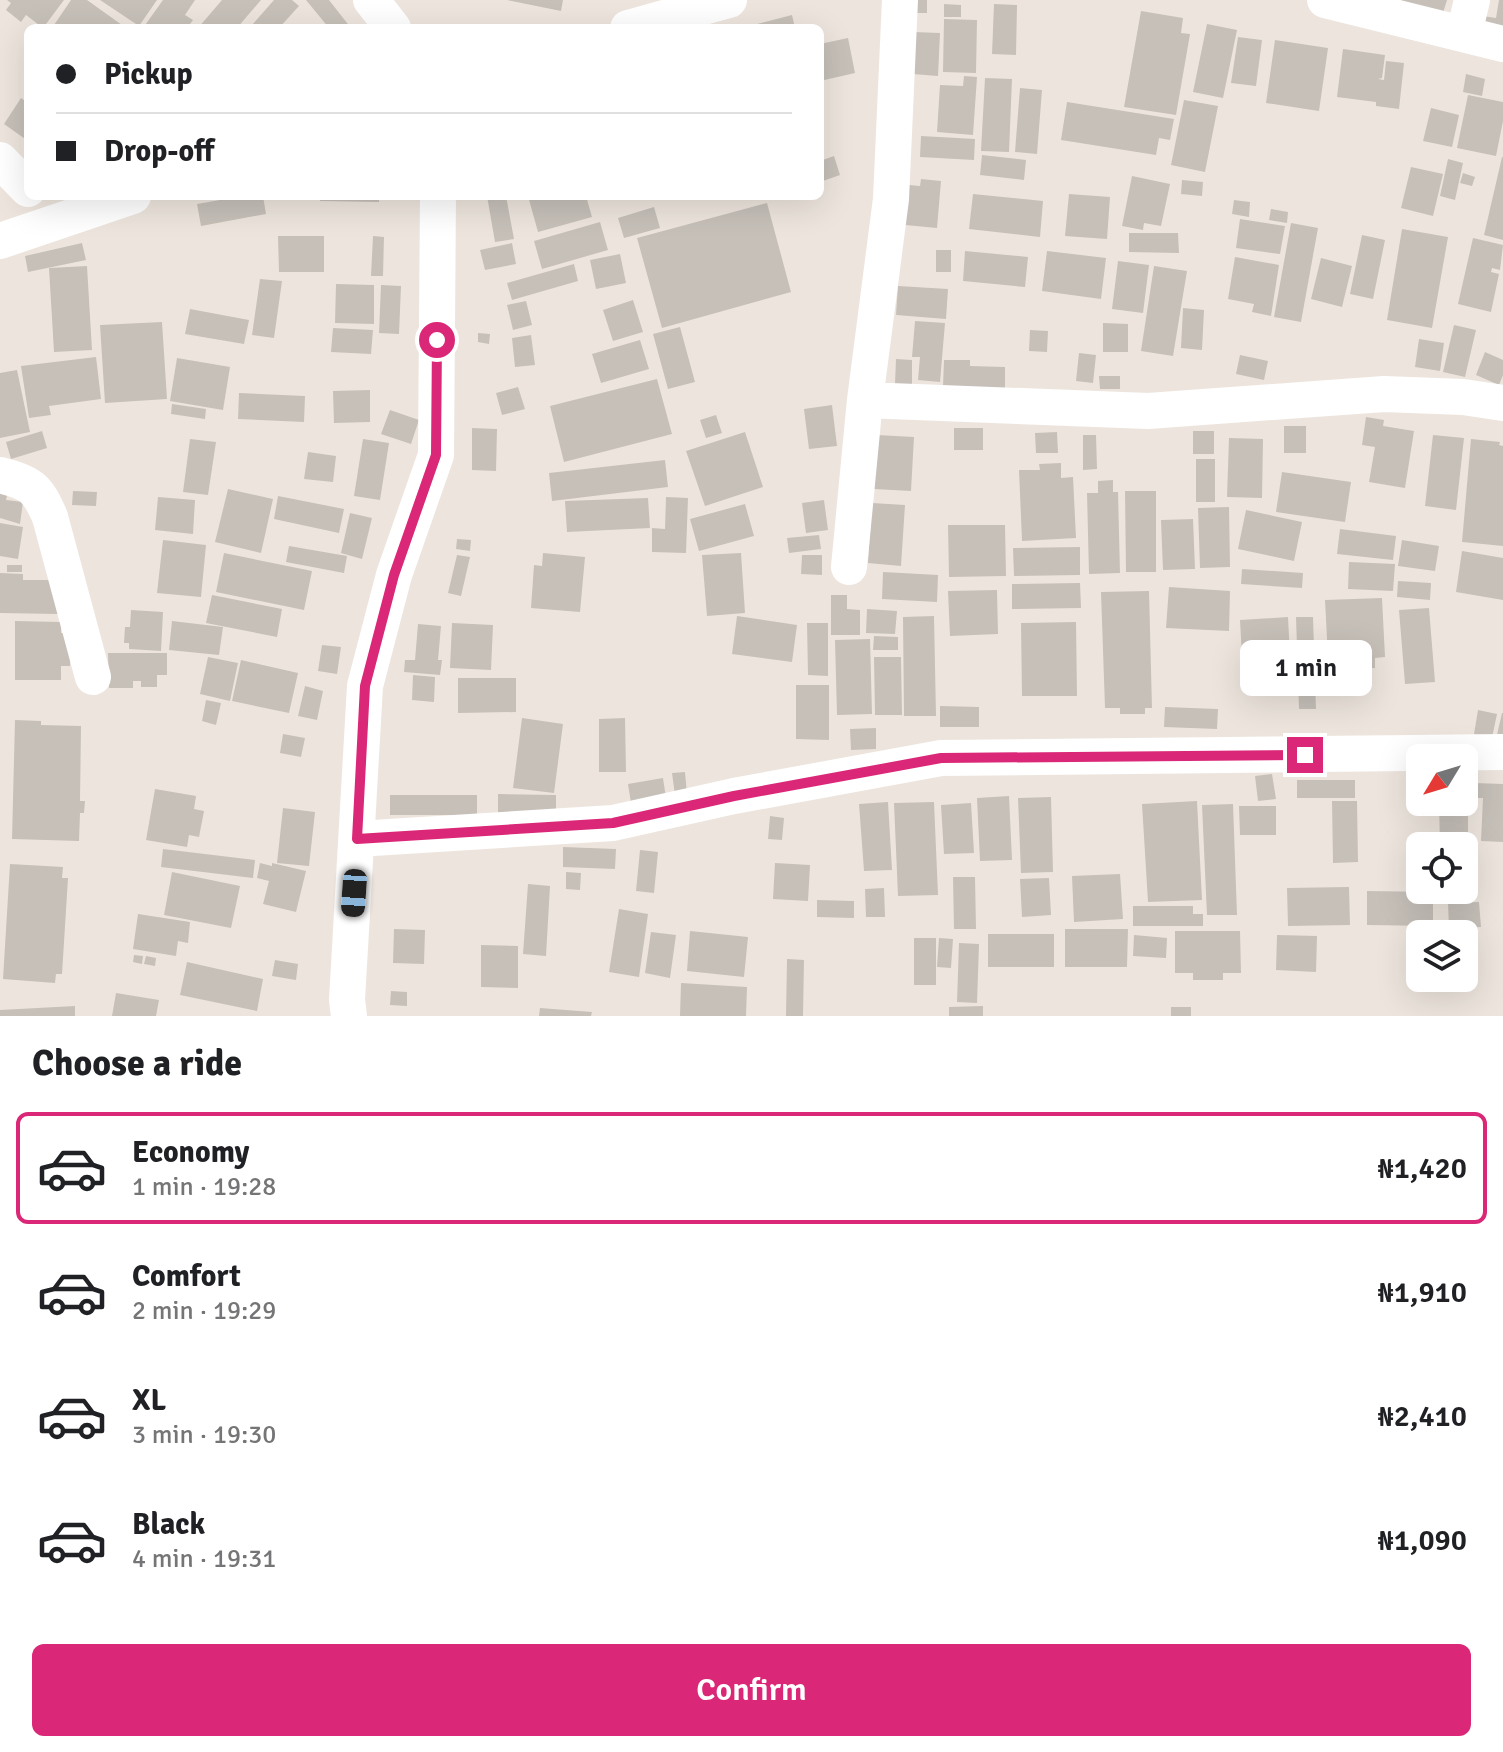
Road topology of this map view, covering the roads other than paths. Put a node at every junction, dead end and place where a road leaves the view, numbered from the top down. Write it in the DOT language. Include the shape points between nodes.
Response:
graph roads {
  1 [pos="371,0"];
  2 [pos="729,0"];
  3 [pos="900,0"];
  4 [pos="1325,0"];
  5 [pos="1468,17"];
  6 [pos="390,24"];
  7 [pos="642,24"];
  8 [pos="1503,44"];
  9 [pos="0,160"];
  10 [pos="24,185"];
  11 [pos="104,200"];
  12 [pos="438,200"];
  13 [pos="47,208"];
  14 [pos="0,241"];
  15 [pos="865,400"];
  16 [pos="1503,403"];
  17 [pos="0,475"];
  18 [pos="849,567"];
  19 [pos="93,677"];
  20 [pos="1503,752"];
  21 [pos="357,839"];
  22 [pos="349,1016"];
  1 -- 6 [label="street"];
  2 -- 7 [label="street"];
  3 -- 15 [label="street" via="891,199"];
  4 -- 5 [label="street"];
  5 -- 8 [label="street"];
  9 -- 10 [label="street"];
  11 -- 13 [label="street"];
  12 -- 21 [label="street" via="436,455 394,575 365,686"];
  13 -- 14 [label="street"];
  15 -- 16 [label="street" via="1148,411 1384,394"];
  15 -- 18 [label="street"];
  17 -- 19 [label="street" via="25,481 40,494"];
  20 -- 21 [label="street" via="941,758 613,823"];
  21 -- 22 [label="street"];
}
